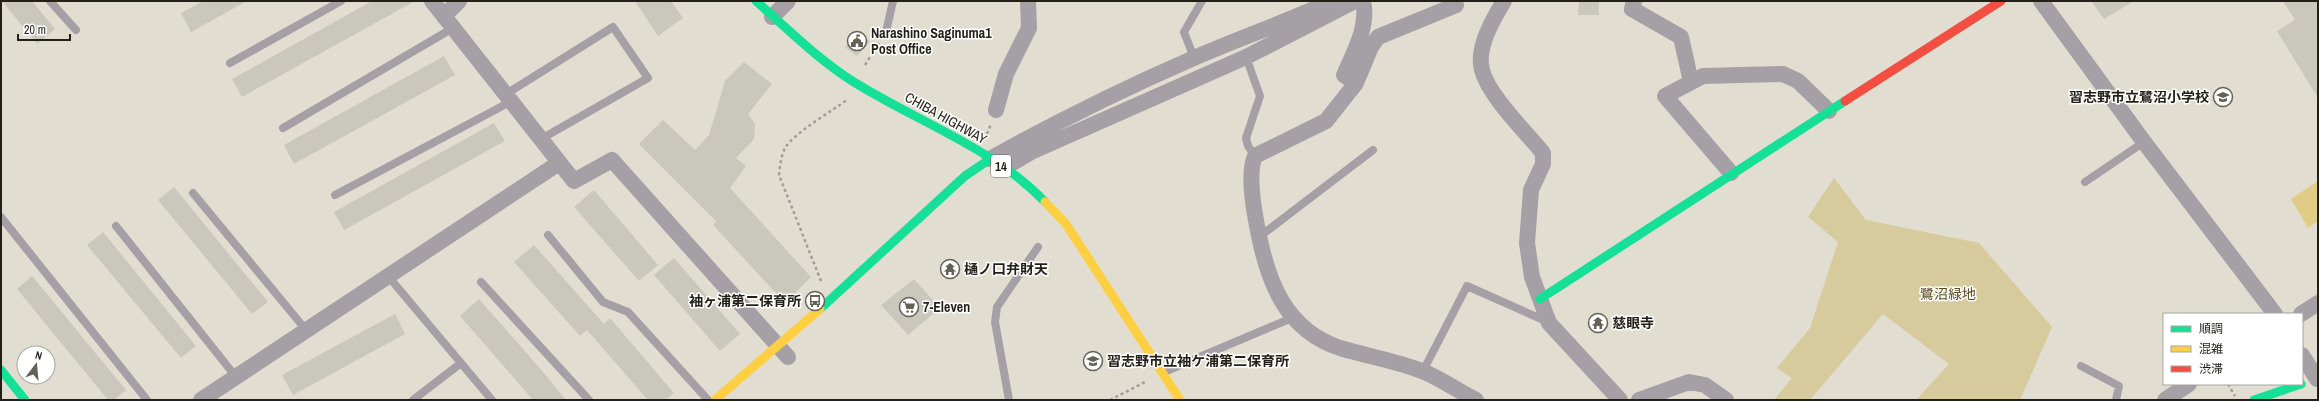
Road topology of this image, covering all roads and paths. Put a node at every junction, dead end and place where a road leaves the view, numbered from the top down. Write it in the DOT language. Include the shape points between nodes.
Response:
graph roads {
  1 [pos="50,1"];
  2 [pos="341,1"];
  3 [pos="432,1"];
  4 [pos="459,1"];
  5 [pos="756,1"];
  6 [pos="788,1"];
  7 [pos="893,1"];
  8 [pos="1028,1"];
  9 [pos="1202,1"];
  10 [pos="1332,1"];
  11 [pos="1355,1"];
  12 [pos="1363,1"];
  13 [pos="1504,1"];
  14 [pos="1634,1"];
  15 [pos="2001,1"];
  16 [pos="2041,1"];
  17 [pos="1456,6"];
  18 [pos="772,17"];
  19 [pos="448,22"];
  20 [pos="76,30"];
  21 [pos="886,32"];
  22 [pos="1246,57"];
  23 [pos="1194,58"];
  24 [pos="230,63"];
  25 [pos="863,67"];
  26 [pos="1691,82"];
  27 [pos="1356,83"];
  28 [pos="509,98"];
  29 [pos="849,99"];
  30 [pos="996,110"];
  31 [pos="1829,111"];
  32 [pos="283,128"];
  33 [pos="541,139"];
  34 [pos="2144,142"];
  35 [pos="1373,150"];
  36 [pos="1255,156"];
  37 [pos="559,163"];
  38 [pos="997,166"];
  39 [pos="1731,173"];
  40 [pos="2085,182"];
  41 [pos="193,193"];
  42 [pos="335,195"];
  43 [pos="1,217"];
  44 [pos="116,226"];
  45 [pos="548,235"];
  46 [pos="1259,236"];
  47 [pos="1038,247"];
  48 [pos="388,276"];
  49 [pos="481,282"];
  50 [pos="822,282"];
  51 [pos="1540,299"];
  52 [pos="2318,304"];
  53 [pos="2274,313"];
  54 [pos="2303,313"];
  55 [pos="1292,318"];
  56 [pos="1549,323"];
  57 [pos="306,330"];
  58 [pos="785,354"];
  59 [pos="2303,358"];
  60 [pos="461,363"];
  61 [pos="2081,366"];
  62 [pos="1,370"];
  63 [pos="1423,371"];
  64 [pos="1163,373"];
  65 [pos="236,377"];
  66 [pos="2310,381"];
  67 [pos="2188,385"];
  68 [pos="2229,385"];
  69 [pos="2298,385"];
  70 [pos="25,400"];
  71 [pos="147,400"];
  72 [pos="201,400"];
  73 [pos="413,400"];
  74 [pos="492,400"];
  75 [pos="589,400"];
  76 [pos="708,400"];
  77 [pos="715,400"];
  78 [pos="1010,400"];
  79 [pos="1110,400"];
  80 [pos="1180,400"];
  81 [pos="1476,400"];
  82 [pos="1620,400"];
  83 [pos="1639,400"];
  84 [pos="1726,400"];
  85 [pos="2116,400"];
  86 [pos="2165,400"];
  87 [pos="2237,400"];
  88 [pos="2254,400"];
  1 -- 20 [label="lane"];
  2 -- 24 [label="lane"];
  3 -- 19 [label="street"];
  4 -- 19 [label="street"];
  5 -- 18 [label="main road, CHIBA HIGHWAY / 14"];
  6 -- 18 [label="street"];
  7 -- 21 [label="lane"];
  8 -- 30 [label="street" via="1029,28 1006,74"];
  9 -- 23 [label="lane" via="1184,32"];
  10 -- 23 [label="street" via="1282,24"];
  11 -- 22 [label="street"];
  12 -- 27 [label="street" via="1365,10 1362,33 1344,75"];
  13 -- 51 [label="street" via="1488,33 1481,57 1482,69 1490,88 1543,153 1543,164 1531,190 1527,243 1532,277"];
  14 -- 26 [label="street" via="1632,9 1681,37"];
  15 -- 31 [label="main road"];
  16 -- 34 [label="street"];
  17 -- 27 [label="street" via="1378,37 1371,47"];
  18 -- 38 [label="main road, CHIBA HIGHWAY / 14" via="847,77"];
  19 -- 28 [label="street"];
  19 -- 32 [label="lane"];
  21 -- 25 [label="path"];
  22 -- 36 [label="lane" via="1260,96 1246,138"];
  22 -- 38 [label="street"];
  23 -- 38 [label="street" via="1020,142"];
  26 -- 31 [label="street" via="1703,76 1783,74 1798,81"];
  26 -- 39 [label="street" via="1665,96"];
  27 -- 36 [label="street" via="1326,120"];
  28 -- 33 [label="street"];
  28 -- 33 [label="lane" via="613,27 648,78"];
  28 -- 42 [label="lane"];
  29 -- 50 [label="path" via="797,136 786,147 781,160 779,175"];
  31 -- 39 [label="main road"];
  33 -- 37 [label="street"];
  34 -- 40 [label="lane"];
  34 -- 53 [label="street"];
  35 -- 46 [label="lane"];
  36 -- 46 [label="street" via="1251,171"];
  37 -- 48 [label="street"];
  37 -- 58 [label="street" via="574,182 612,160"];
  38 -- 58 [label="main road" via="965,176"];
  38 -- 64 [label="main road, CHIBA HIGHWAY / 14" via="1026,182 1066,224"];
  39 -- 51 [label="main road"];
  41 -- 57 [label="lane"];
  43 -- 71 [label="lane"];
  44 -- 65 [label="lane"];
  45 -- 76 [label="lane" via="603,302 628,312"];
  46 -- 55 [label="street" via="1269,275"];
  47 -- 78 [label="lane" via="997,307 995,322"];
  48 -- 57 [label="street"];
  48 -- 60 [label="lane"];
  49 -- 75 [label="lane"];
  51 -- 56 [label="street"];
  52 -- 54 [label="street"];
  55 -- 63 [label="street" via="1312,336 1339,347"];
  55 -- 64 [label="lane"];
  56 -- 63 [label="lane" via="1467,286"];
  56 -- 82 [label="street"];
  57 -- 65 [label="street"];
  58 -- 77 [label="main road"];
  59 -- 66 [label="street"];
  60 -- 73 [label="lane"];
  60 -- 74 [label="lane"];
  61 -- 85 [label="lane" via="2119,386"];
  62 -- 70 [label="main road"];
  63 -- 81 [label="street"];
  64 -- 79 [label="path"];
  64 -- 80 [label="main road, CHIBA HIGHWAY / 14"];
  65 -- 72 [label="street"];
  67 -- 86 [label="street"];
  68 -- 87 [label="path"];
  69 -- 88 [label="main road"];
  83 -- 84 [label="street" via="1689,382 1704,385"];
}
